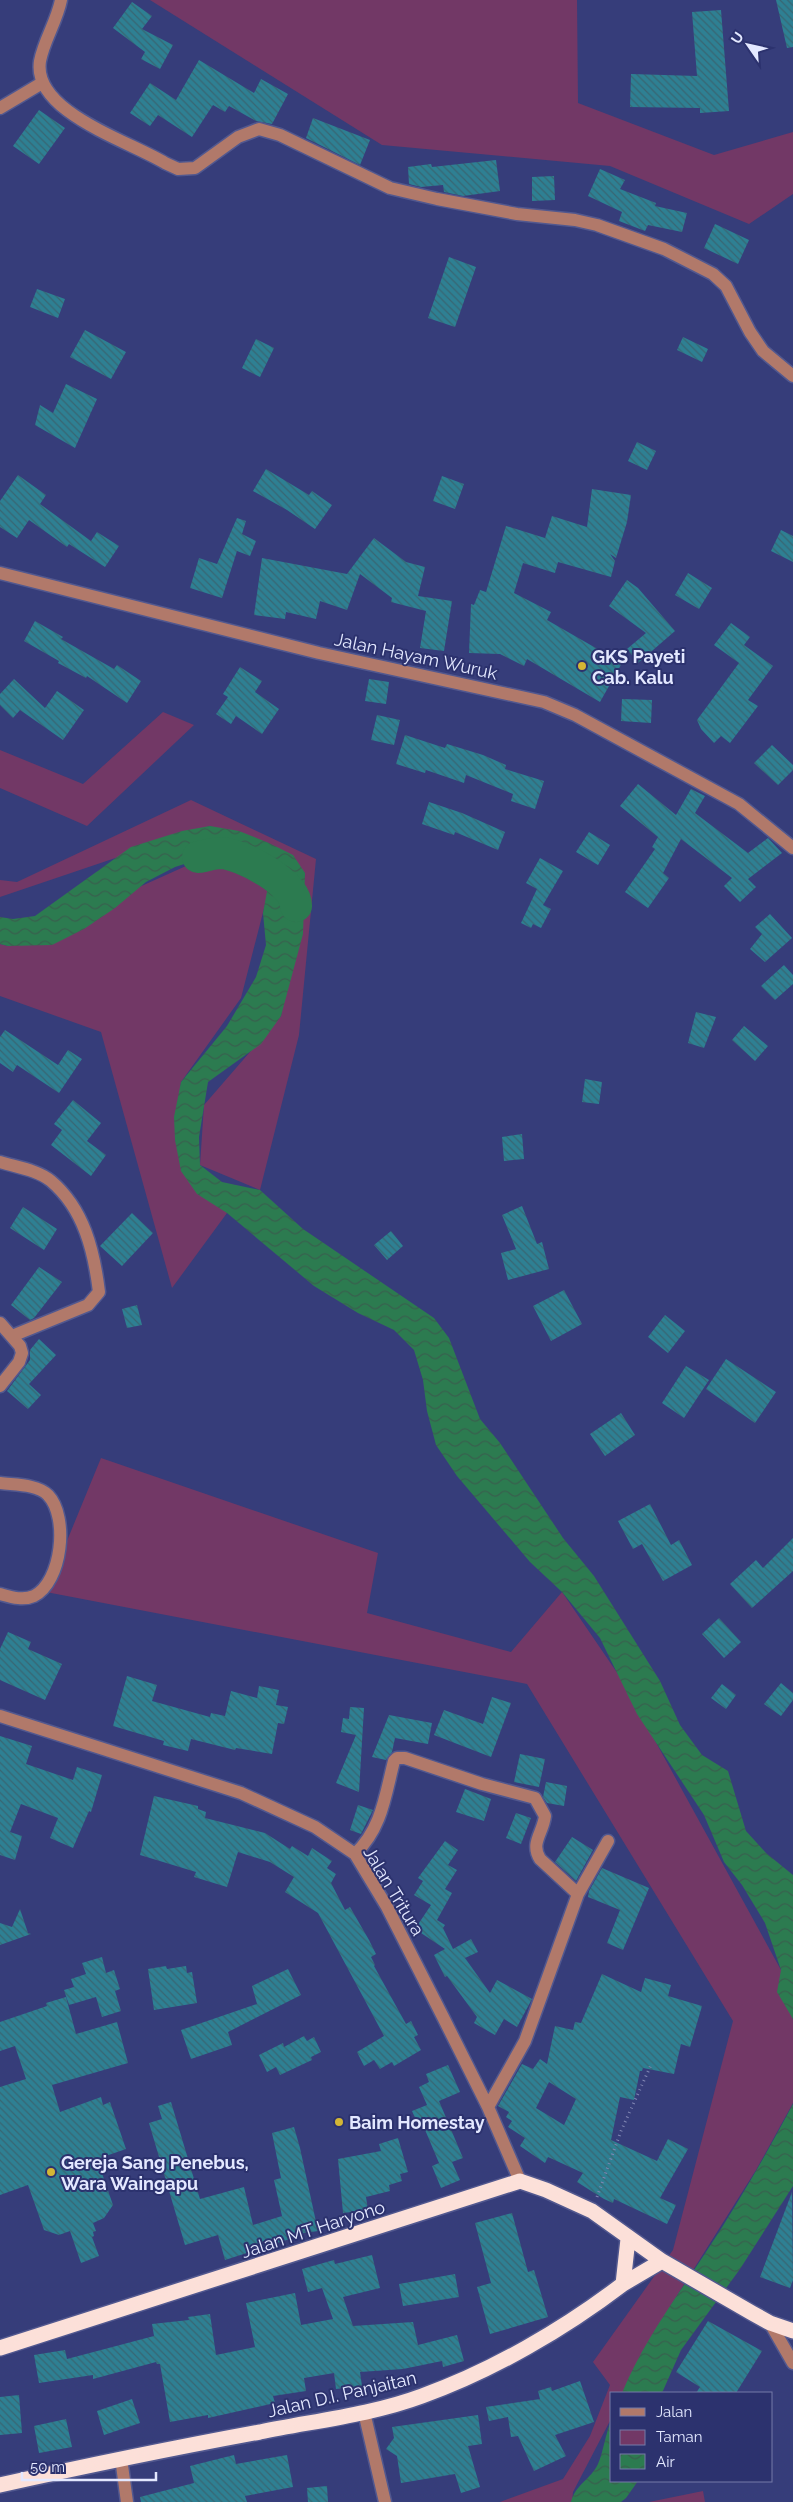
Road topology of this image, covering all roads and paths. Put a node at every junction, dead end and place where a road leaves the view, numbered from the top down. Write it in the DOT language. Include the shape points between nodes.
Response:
graph roads {
  1 [pos="61,0"];
  2 [pos="42,83"];
  3 [pos="0,108"];
  4 [pos="793,376"];
  5 [pos="0,572"];
  6 [pos="793,848"];
  7 [pos="0,1162"];
  8 [pos="0,1323"];
  9 [pos="12,1336"];
  10 [pos="0,1386"];
  11 [pos="0,1483"];
  12 [pos="0,1594"];
  13 [pos="0,1716"];
  14 [pos="608,1841"];
  15 [pos="355,1854"];
  16 [pos="578,1894"];
  17 [pos="651,2065"];
  18 [pos="488,2107"];
  19 [pos="520,2181"];
  20 [pos="592,2211"];
  21 [pos="628,2239"];
  22 [pos="667,2263"];
  23 [pos="623,2284"];
  24 [pos="770,2323"];
  25 [pos="793,2331"];
  26 [pos="0,2348"];
  27 [pos="793,2363"];
  28 [pos="364,2412"];
  29 [pos="121,2458"];
  30 [pos="0,2485"];
  31 [pos="127,2502"];
  32 [pos="386,2502"];
  1 -- 2 [label="street" via="40,63"];
  2 -- 3 [label="street"];
  2 -- 4 [label="street" via="53,100 72,115 178,170 195,168 238,137 259,129 275,133 390,188 517,214 597,225 664,249 713,274 726,286 763,351"];
  5 -- 6 [label="street, Jalan Hayam Wuruk" via="319,653 544,702 575,715 739,804"];
  7 -- 9 [label="street" via="30,1170 50,1180 82,1218 92,1250 99,1292 88,1305"];
  8 -- 9 [label="street"];
  9 -- 10 [label="street" via="22,1353"];
  11 -- 12 [label="street" via="37,1489 47,1494 59,1522 61,1552 48,1581 34,1596 18,1599"];
  13 -- 15 [label="street, Jalan Tritura" via="240,1794 315,1827"];
  14 -- 16 [label="street"];
  15 -- 16 [label="street" via="375,1830 394,1761 405,1758 535,1798 545,1816 536,1852"];
  15 -- 18 [label="street, Jalan Tritura" via="387,1907"];
  16 -- 18 [label="street" via="525,2041"];
  17 -- 20 [label="path" via="621,2131"];
  18 -- 19 [label="street, Jalan Tritura"];
  19 -- 20 [label="highway"];
  19 -- 26 [label="highway, Jalan MT Haryono"];
  20 -- 21 [label="highway"];
  21 -- 22 [label="highway"];
  21 -- 23 [label="highway"];
  22 -- 23 [label="highway, Jalan D.I. Panjaitan"];
  22 -- 24 [label="highway"];
  23 -- 28 [label="highway, Jalan D.I. Panjaitan" via="584,2314 506,2359 422,2396"];
  24 -- 25 [label="highway"];
  24 -- 27 [label="street"];
  28 -- 29 [label="highway, Jalan D.I. Panjaitan"];
  28 -- 32 [label="street"];
  29 -- 30 [label="highway, Jalan D.I. Panjaitan"];
  29 -- 31 [label="street"];
}
